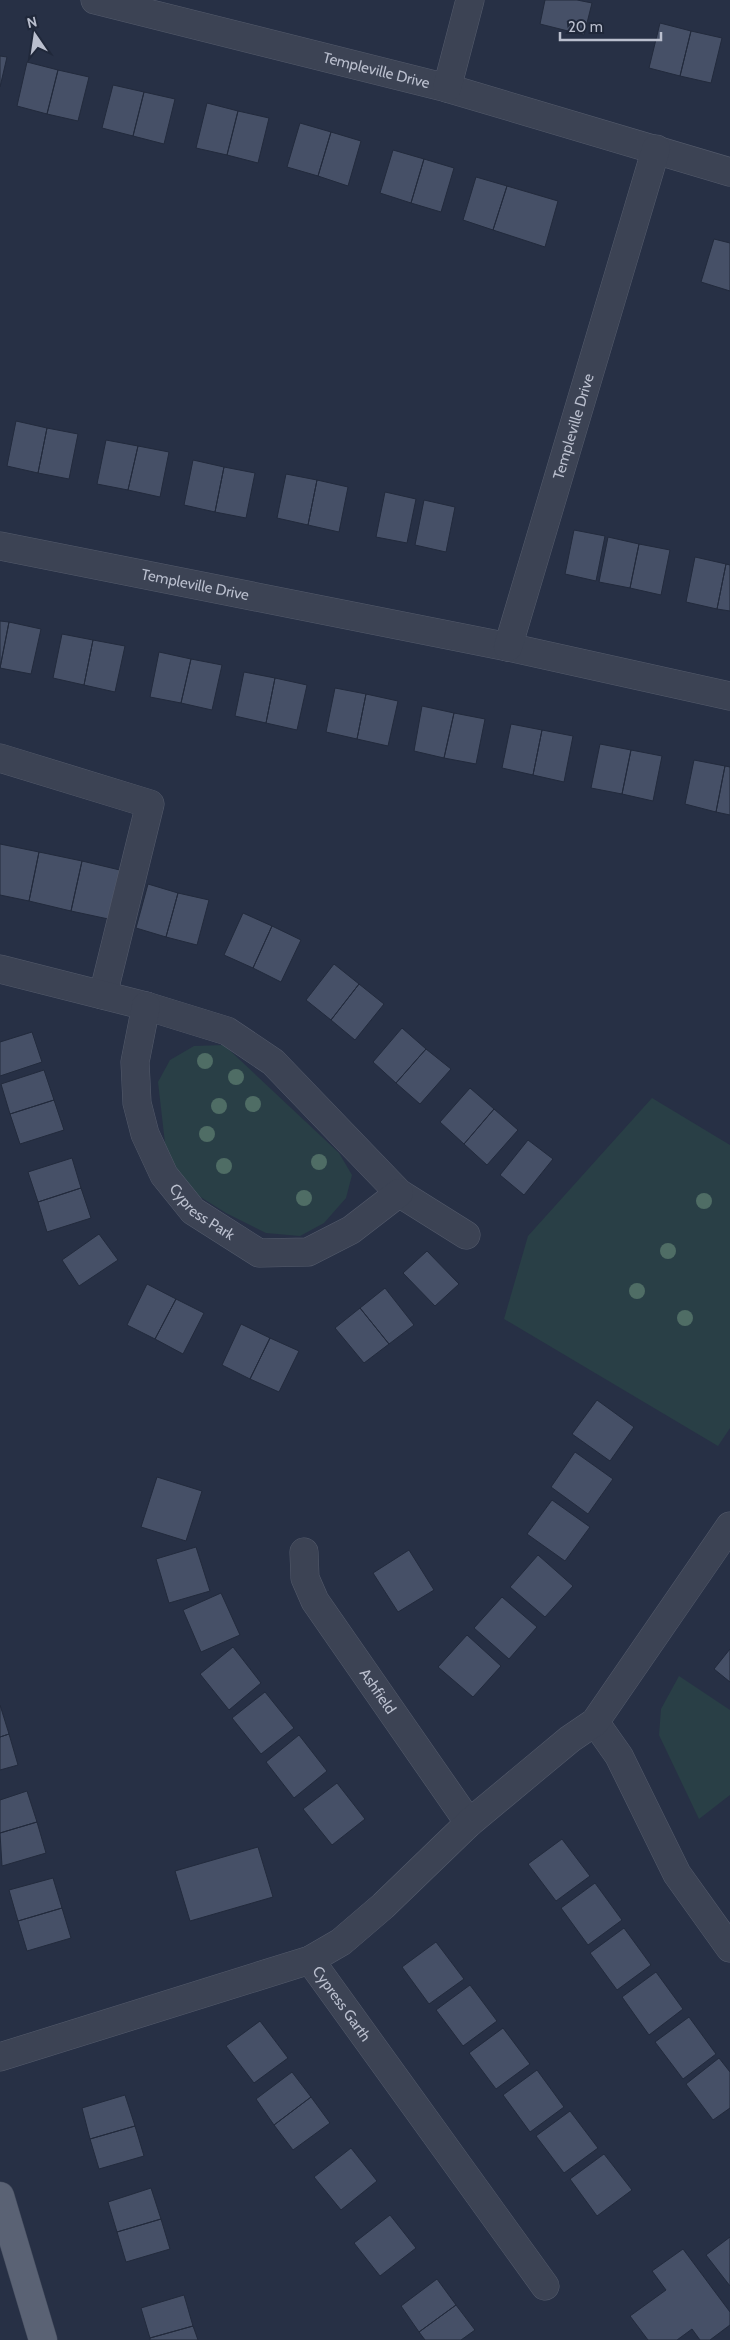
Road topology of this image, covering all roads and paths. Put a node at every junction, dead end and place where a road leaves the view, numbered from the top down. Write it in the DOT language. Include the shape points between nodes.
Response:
graph roads {
  1 [pos="95,0"];
  2 [pos="470,0"];
  3 [pos="447,88"];
  4 [pos="656,149"];
  5 [pos="730,172"];
  6 [pos="0,546"];
  7 [pos="508,647"];
  8 [pos="730,696"];
  9 [pos="0,758"];
  10 [pos="0,969"];
  11 [pos="103,994"];
  12 [pos="146,1006"];
  13 [pos="399,1193"];
  14 [pos="466,1235"];
  15 [pos="730,1526"];
  16 [pos="304,1552"];
  17 [pos="595,1722"];
  18 [pos="469,1823"];
  19 [pos="730,1948"];
  20 [pos="310,1960"];
  21 [pos="0,2057"];
  22 [pos="0,2196"];
  23 [pos="545,2286"];
  24 [pos="43,2340"];
  1 -- 3 [label="street, Templeville Drive"];
  2 -- 3 [label="street"];
  3 -- 4 [label="street, Templeville Drive"];
  4 -- 5 [label="street, Templeville Drive"];
  4 -- 7 [label="street, Templeville Drive"];
  6 -- 7 [label="street, Templeville Drive"];
  7 -- 8 [label="street, Templeville Drive"];
  9 -- 11 [label="street" via="150,804"];
  10 -- 11 [label="street"];
  11 -- 12 [label="street"];
  12 -- 13 [label="street" via="227,1031 273,1062"];
  12 -- 13 [label="street, Cypress Park" via="135,1062 137,1103 145,1134 164,1175 193,1211 259,1253 308,1252 351,1230"];
  13 -- 14 [label="street"];
  15 -- 17 [label="street"];
  16 -- 18 [label="street, Ashfield" via="305,1578 314,1602"];
  17 -- 18 [label="street"];
  17 -- 19 [label="street" via="619,1756 677,1874"];
  18 -- 20 [label="street" via="355,1930"];
  20 -- 21 [label="street, Cypress Garth"];
  20 -- 23 [label="street, Cypress Garth"];
  22 -- 24 [label="main road"];
}
